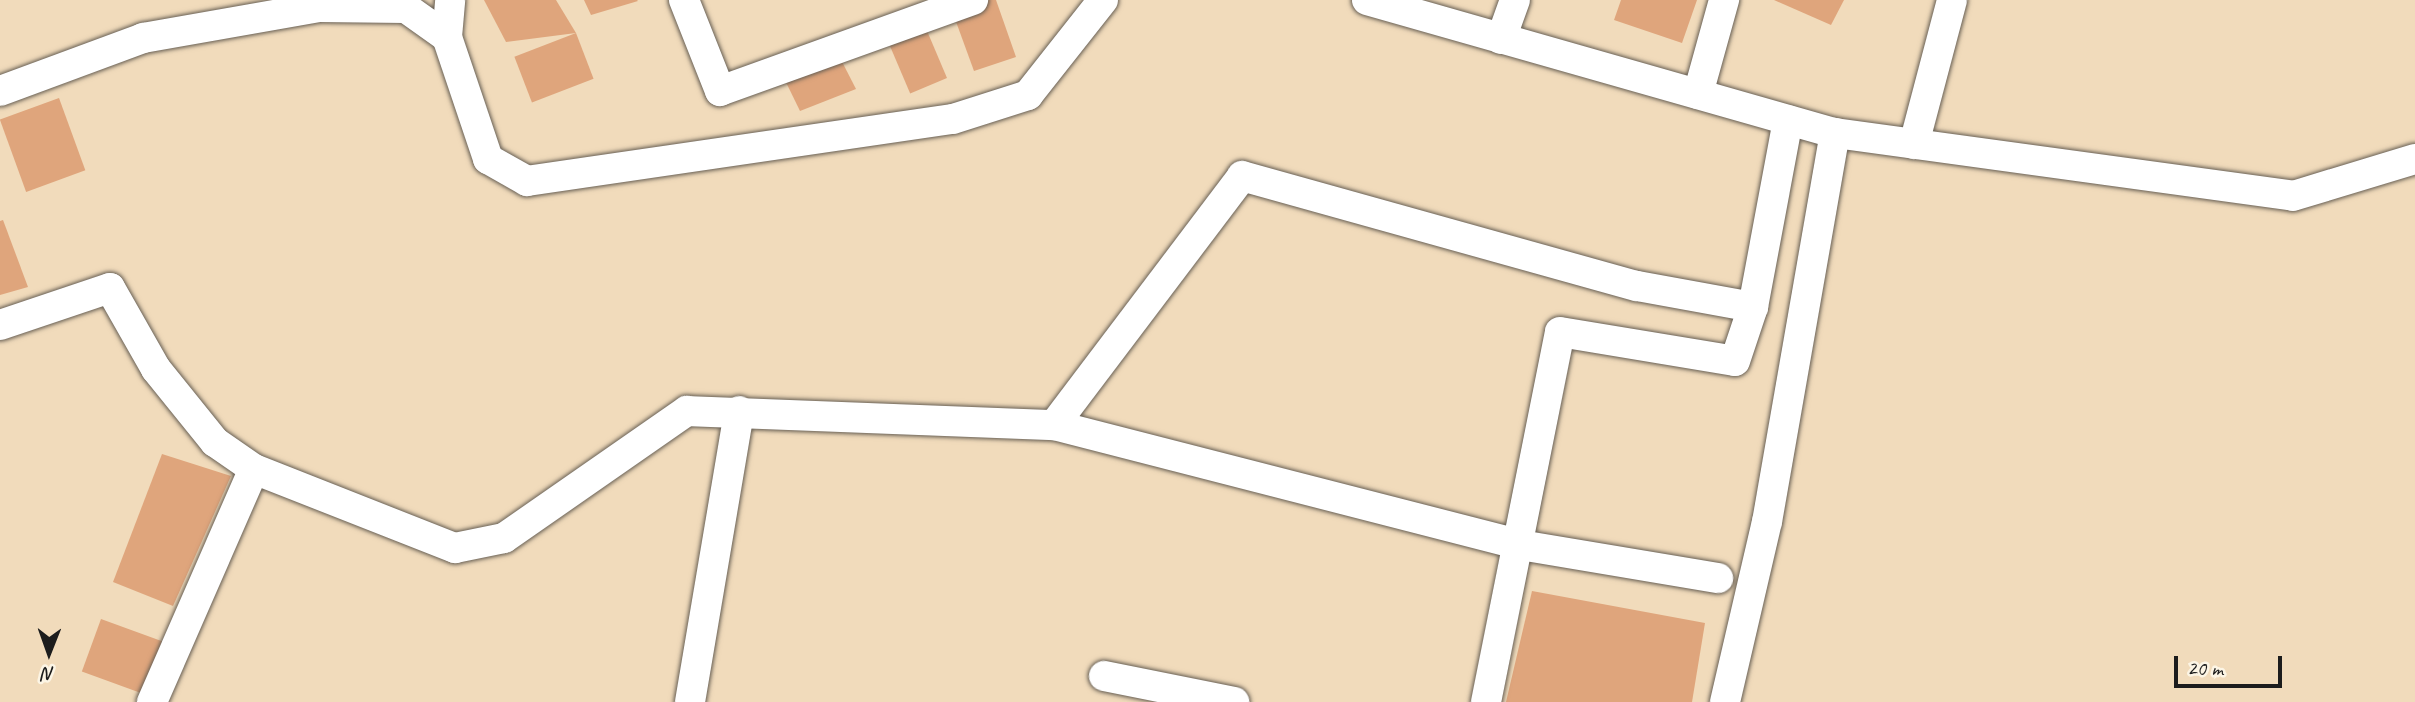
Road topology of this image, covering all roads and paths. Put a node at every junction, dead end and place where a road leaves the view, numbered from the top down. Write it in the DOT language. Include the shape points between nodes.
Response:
graph roads {
  1 [pos="450,0"];
  2 [pos="684,0"];
  3 [pos="973,0"];
  4 [pos="1103,0"];
  5 [pos="1367,0"];
  6 [pos="1515,0"];
  7 [pos="1724,0"];
  8 [pos="1952,0"];
  9 [pos="447,37"];
  10 [pos="1502,39"];
  11 [pos="0,91"];
  12 [pos="1698,94"];
  13 [pos="1788,120"];
  14 [pos="1835,133"];
  15 [pos="1914,144"];
  16 [pos="2415,159"];
  17 [pos="1753,307"];
  18 [pos="0,325"];
  19 [pos="739,411"];
  20 [pos="1054,425"];
  21 [pos="254,469"];
  22 [pos="1520,545"];
  23 [pos="1718,578"];
  24 [pos="1104,676"];
  25 [pos="152,702"];
  26 [pos="690,702"];
  27 [pos="1234,702"];
  28 [pos="1486,702"];
  29 [pos="1725,702"];
  1 -- 9 [label="street"];
  2 -- 3 [label="street" via="720,91"];
  4 -- 9 [label="street" via="1028,95 953,119 527,181 488,159"];
  5 -- 10 [label="street"];
  6 -- 10 [label="street"];
  7 -- 12 [label="street"];
  8 -- 15 [label="street"];
  9 -- 11 [label="street" via="406,8 319,7 143,37"];
  10 -- 12 [label="street"];
  12 -- 13 [label="street"];
  13 -- 14 [label="street"];
  13 -- 17 [label="street"];
  14 -- 15 [label="street"];
  14 -- 29 [label="street" via="1767,522"];
  15 -- 16 [label="street" via="2294,197"];
  17 -- 20 [label="street" via="1637,286 1242,176"];
  17 -- 22 [label="street" via="1735,361 1560,332"];
  18 -- 21 [label="street" via="110,288 156,369 215,442"];
  19 -- 20 [label="street"];
  19 -- 21 [label="street" via="687,411 504,538 454,548"];
  19 -- 26 [label="street"];
  20 -- 22 [label="street"];
  21 -- 25 [label="street"];
  22 -- 23 [label="street"];
  22 -- 28 [label="street"];
  24 -- 27 [label="street"];
}
